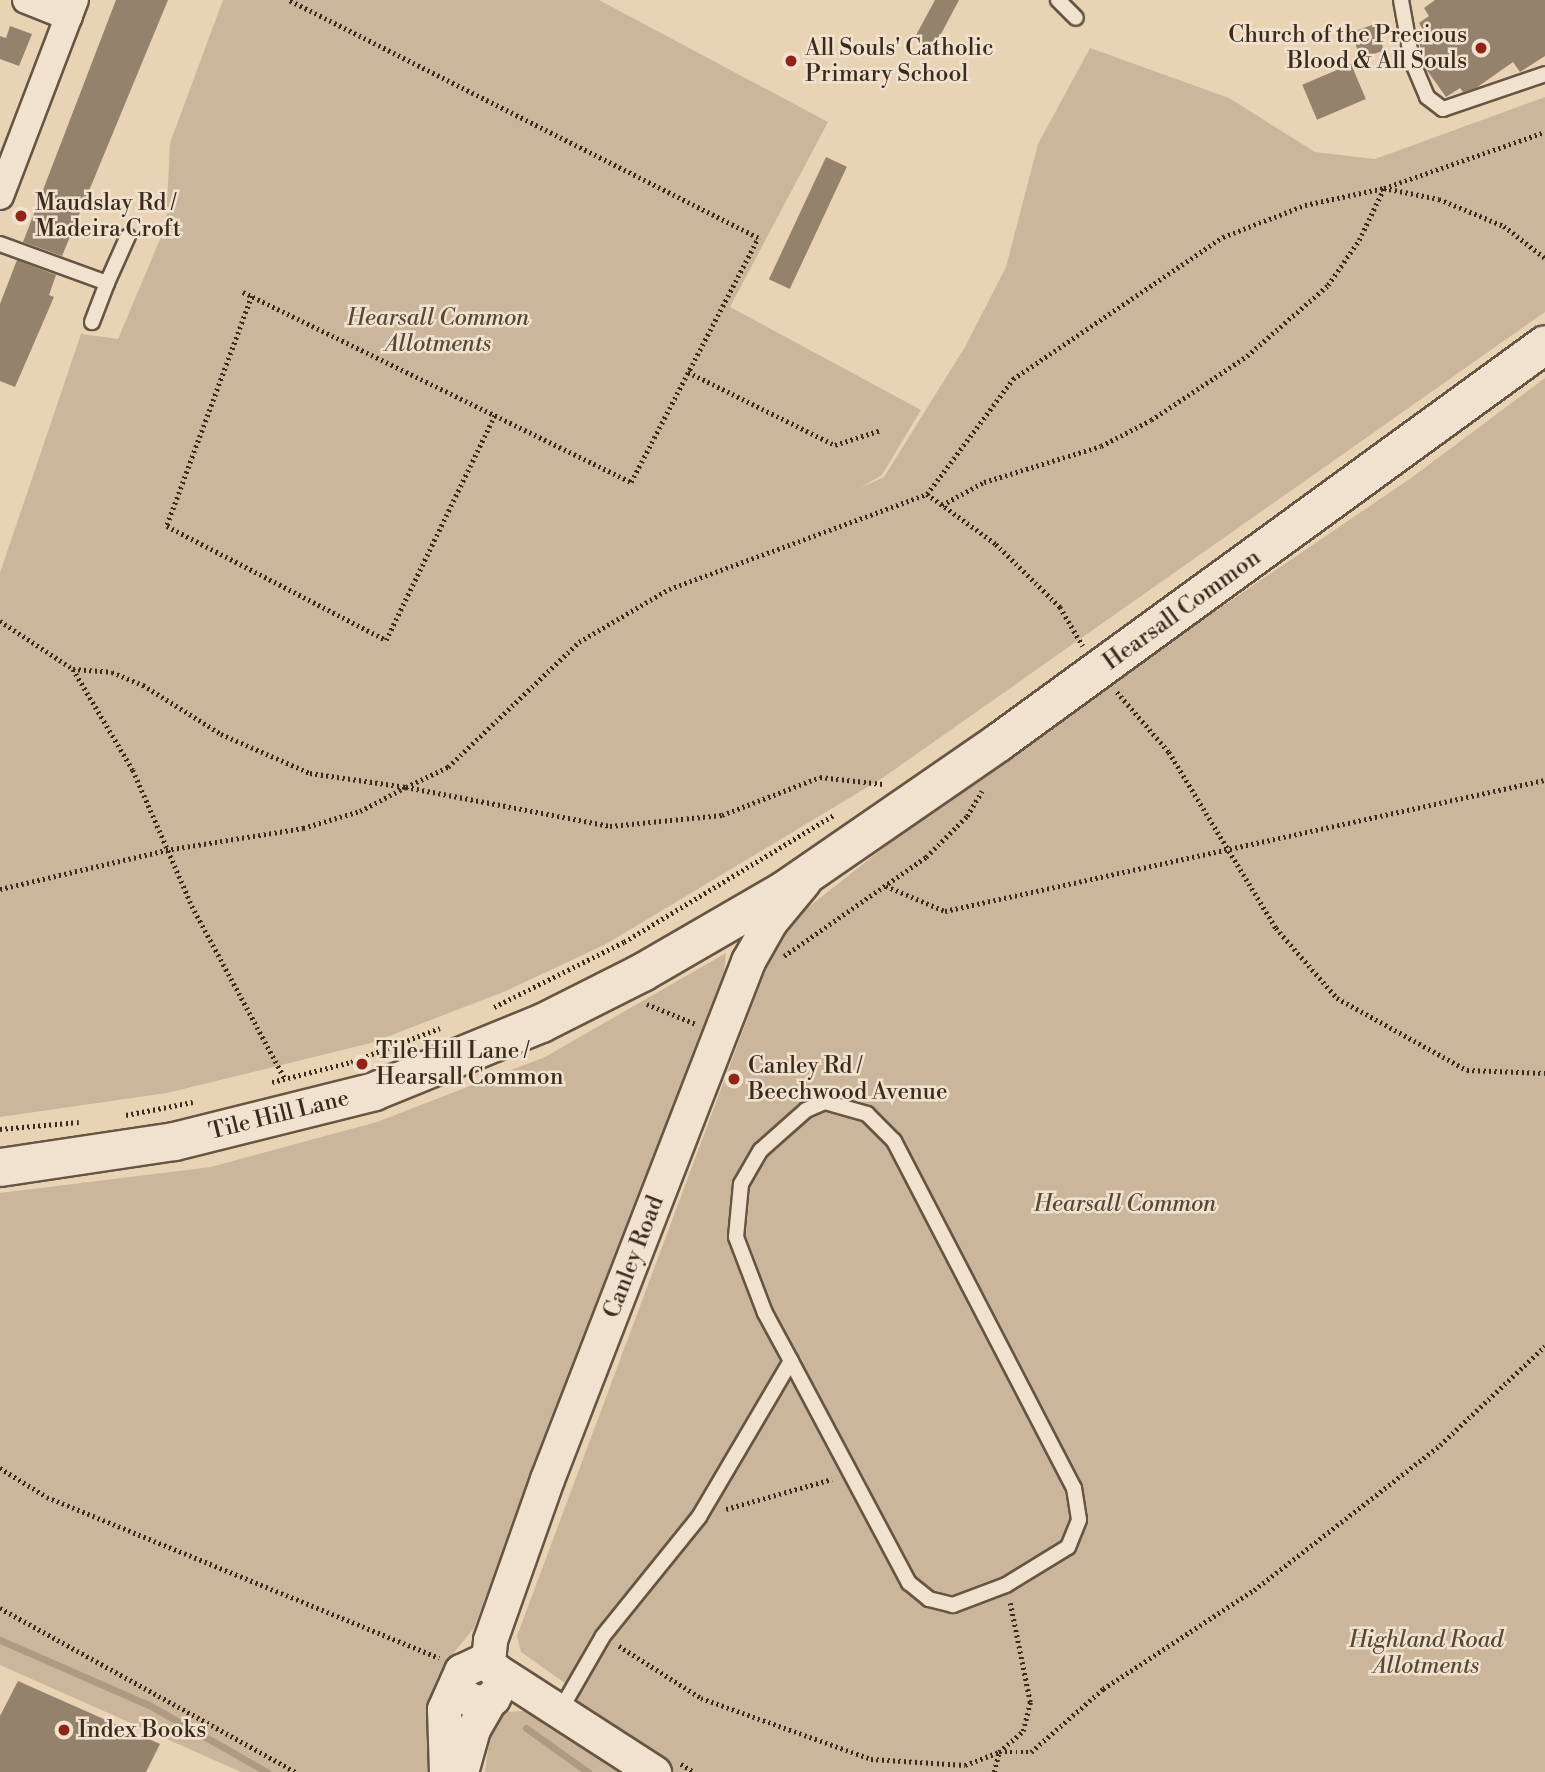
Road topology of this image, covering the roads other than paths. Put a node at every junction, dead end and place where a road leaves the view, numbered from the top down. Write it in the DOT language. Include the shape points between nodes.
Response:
graph roads {
  1 [pos="26,0"];
  2 [pos="1058,0"];
  3 [pos="1401,0"];
  4 [pos="72,8"];
  5 [pos="1076,18"];
  6 [pos="1545,74"];
  7 [pos="0,196"];
  8 [pos="128,236"];
  9 [pos="0,244"];
  10 [pos="107,283"];
  11 [pos="92,323"];
  12 [pos="1545,344"];
  13 [pos="815,869"];
  14 [pos="9,1163"];
  15 [pos="791,1362"];
  16 [pos="481,1680"];
  17 [pos="561,1709"];
  18 [pos="446,1772"];
  19 [pos="461,1772"];
  20 [pos="654,1772"];
  1 -- 4 [label="street"];
  2 -- 5 [label="lane"];
  3 -- 6 [label="lane" via="1412,61 1427,97 1443,109"];
  4 -- 7 [label="street"];
  8 -- 10 [label="lane"];
  9 -- 10 [label="lane"];
  10 -- 11 [label="lane"];
  12 -- 13 [label="main road, Hearsall Common" via="1098,671"];
  13 -- 14 [label="main road, Tile Hill Lane" via="642,972 552,1018 373,1091 174,1141"];
  13 -- 16 [label="street, Canley Road" via="770,922 748,961 547,1479 490,1640"];
  15 -- 15 [label="lane" via="765,1313 736,1237 741,1184 761,1150 806,1110 825,1102 842,1104 867,1114 894,1141 1074,1488 1079,1520 1068,1547 1006,1585 953,1605 929,1599 909,1583"];
  15 -- 17 [label="lane" via="699,1517 603,1636"];
  16 -- 17 [label="street"];
  16 -- 18 [label="street, Canley Road" via="444,1709"];
  16 -- 19 [label="street, Canley Road"];
  17 -- 20 [label="street"];
}
